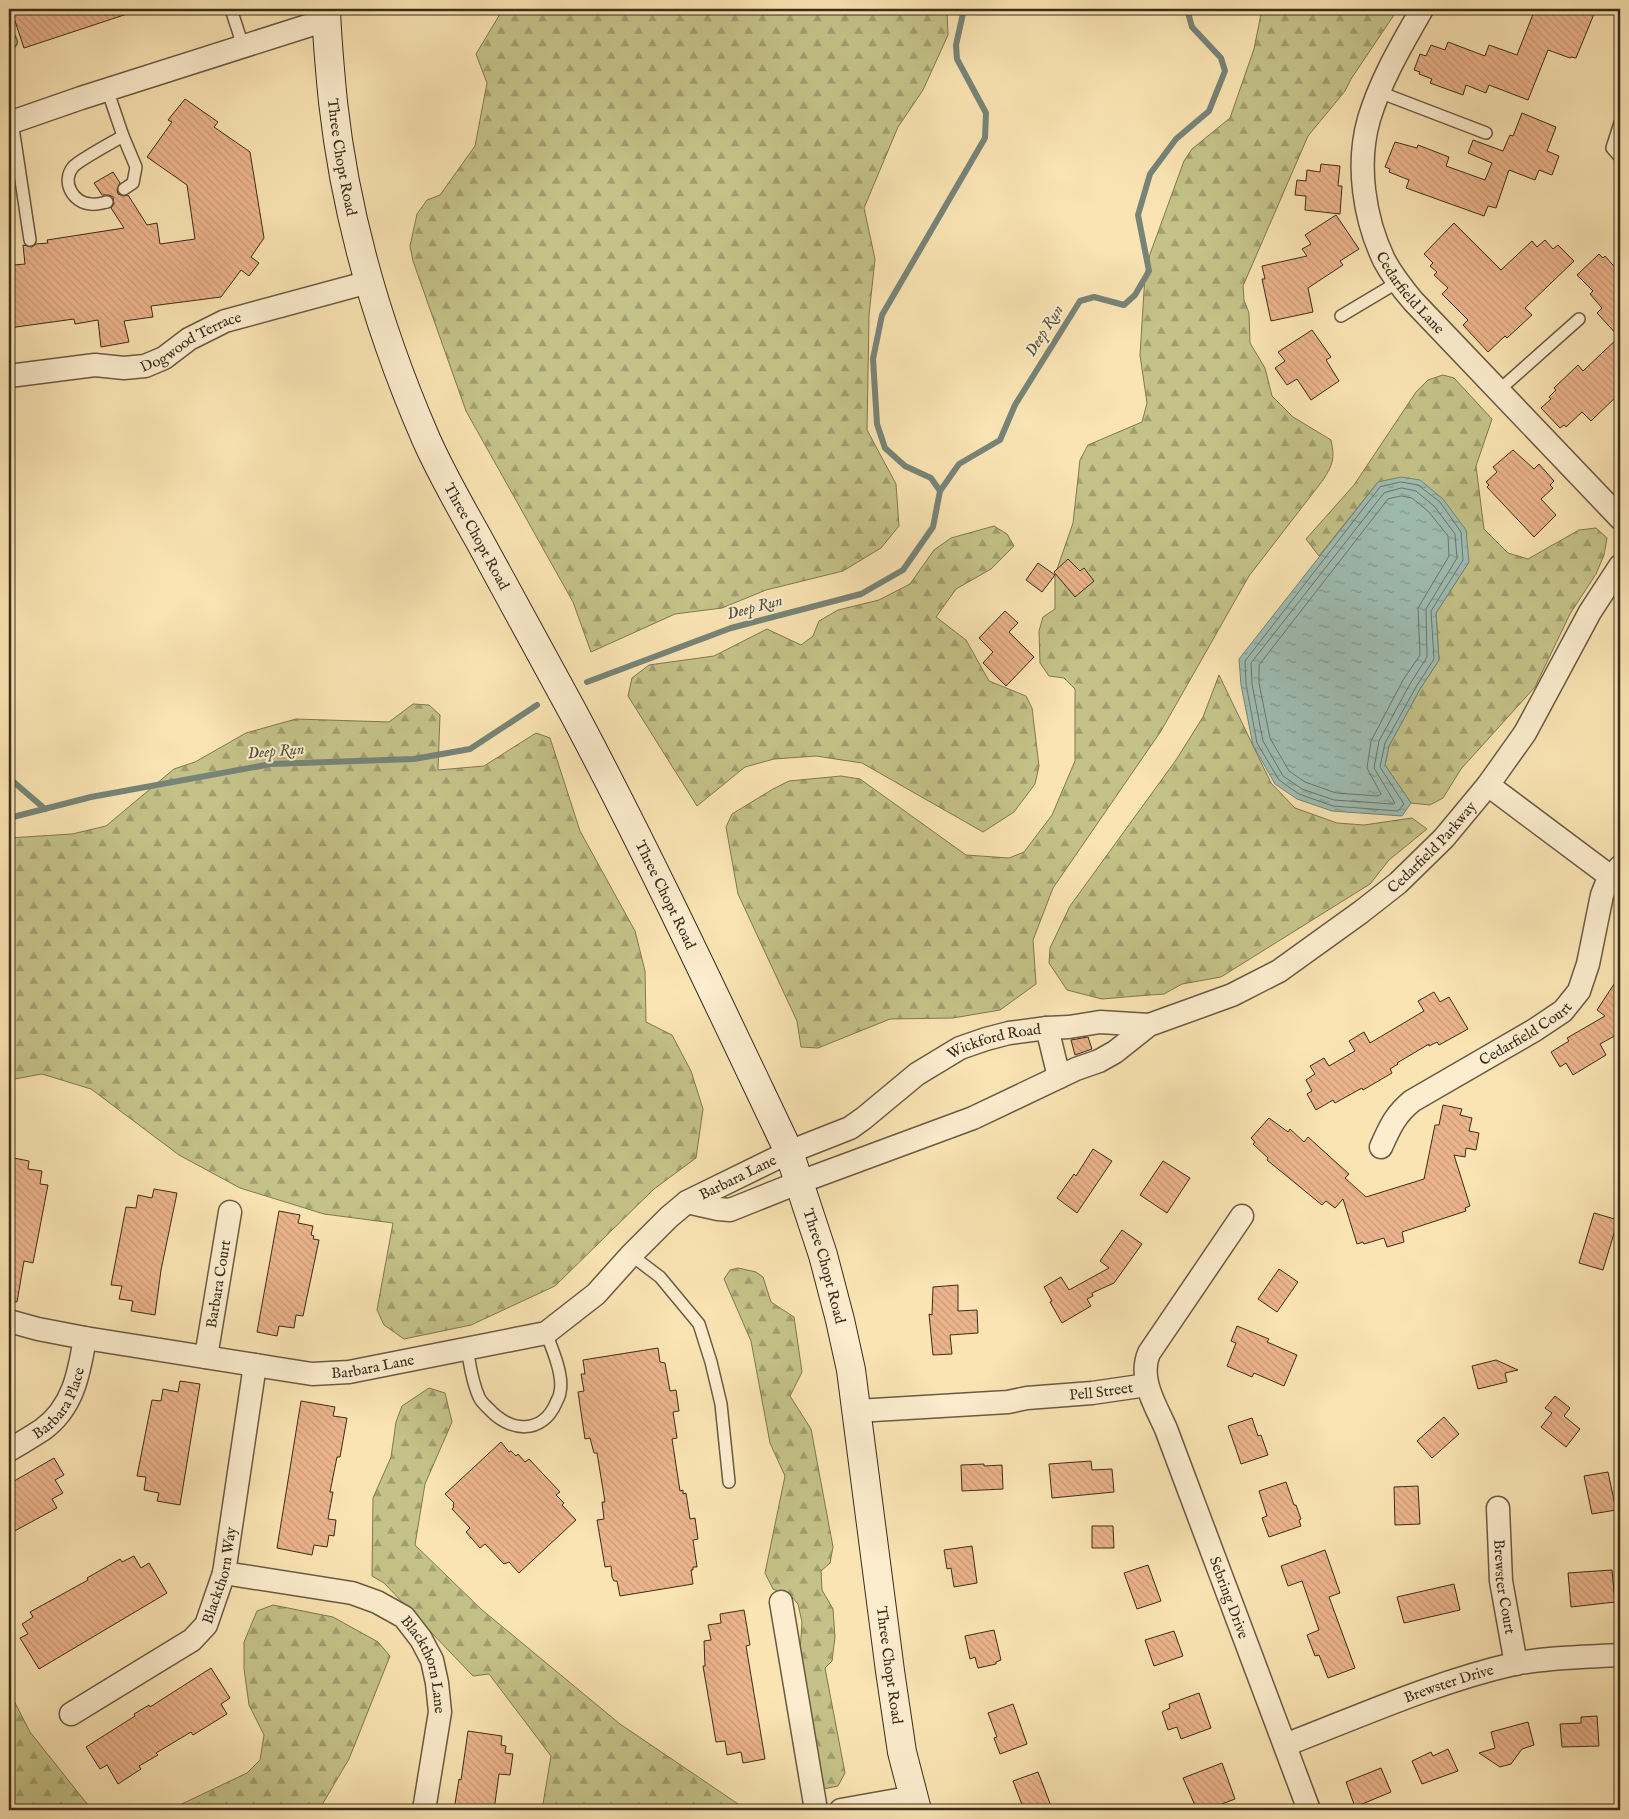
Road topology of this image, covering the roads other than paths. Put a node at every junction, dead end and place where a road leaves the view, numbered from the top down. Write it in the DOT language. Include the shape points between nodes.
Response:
graph roads {
  1 [pos="231,9"];
  2 [pos="1422,9"];
  3 [pos="326,14"];
  4 [pos="244,46"];
  5 [pos="108,89"];
  6 [pos="1379,92"];
  7 [pos="10,122"];
  8 [pos="1620,123"];
  9 [pos="1486,133"];
  10 [pos="123,136"];
  11 [pos="1620,157"];
  12 [pos="124,189"];
  13 [pos="107,202"];
  14 [pos="30,240"];
  15 [pos="369,282"];
  16 [pos="1398,282"];
  17 [pos="1341,316"];
  18 [pos="1579,319"];
  19 [pos="9,376"];
  20 [pos="1498,392"];
  21 [pos="1620,518"];
  22 [pos="1620,566"];
  23 [pos="1488,785"];
  24 [pos="1616,872"];
  25 [pos="1149,1025"];
  26 [pos="1048,1028"];
  27 [pos="1059,1077"];
  28 [pos="1381,1147"];
  29 [pos="789,1152"];
  30 [pos="800,1182"];
  31 [pos="687,1202"];
  32 [pos="230,1212"];
  33 [pos="1242,1216"];
  34 [pos="631,1255"];
  35 [pos="9,1321"];
  36 [pos="546,1333"];
  37 [pos="85,1338"];
  38 [pos="467,1349"];
  39 [pos="206,1357"];
  40 [pos="255,1365"];
  41 [pos="1147,1385"];
  42 [pos="857,1411"];
  43 [pos="9,1450"];
  44 [pos="730,1482"];
  45 [pos="1498,1508"];
  46 [pos="224,1573"];
  47 [pos="781,1602"];
  48 [pos="1620,1655"];
  49 [pos="1516,1664"];
  50 [pos="71,1714"];
  51 [pos="1285,1745"];
  52 [pos="915,1804"];
  53 [pos="424,1810"];
  54 [pos="816,1810"];
  55 [pos="840,1810"];
  56 [pos="1309,1810"];
  1 -- 4 [label="lane"];
  2 -- 6 [label="street, Cedarfield Lane" via="1397,51"];
  3 -- 4 [label="street"];
  3 -- 15 [label="main road, Three Chopt Road" via="344,179"];
  4 -- 5 [label="street"];
  5 -- 7 [label="street"];
  5 -- 10 [label="lane"];
  6 -- 9 [label="lane"];
  6 -- 16 [label="street, Cedarfield Lane" via="1368,120 1363,180 1377,243"];
  7 -- 14 [label="lane"];
  8 -- 11 [label="lane" via="1612,148"];
  10 -- 12 [label="lane" via="136,168 134,183"];
  10 -- 13 [label="lane" via="74,166 69,176 69,189 78,200 91,204"];
  15 -- 19 [label="street, Dogwood Terrace" via="225,321 145,366 95,365"];
  15 -- 29 [label="main road, Three Chopt Road" via="399,375 427,441 579,724"];
  16 -- 17 [label="lane"];
  16 -- 20 [label="street, Cedarfield Lane"];
  18 -- 20 [label="lane"];
  20 -- 21 [label="street, Cedarfield Lane"];
  22 -- 23 [label="street, Cedarfield Parkway" via="1590,612 1525,733"];
  23 -- 24 [label="street, Cedarfield Court"];
  23 -- 25 [label="street, Cedarfield Parkway" via="1444,838 1398,882 1279,971 1232,995"];
  24 -- 28 [label="street, Cedarfield Court" via="1602,895 1579,991 1563,1011 1412,1100 1393,1120"];
  25 -- 26 [label="street, Cedarfield Parkway" via="1100,1022"];
  25 -- 27 [label="street, Cedarfield Parkway" via="1115,1052"];
  26 -- 27 [label="street, Wickford Road"];
  26 -- 29 [label="street, Wickford Road" via="1009,1033 960,1048 917,1074 850,1128"];
  27 -- 30 [label="street" via="973,1118"];
  29 -- 30 [label="main road, Three Chopt Road"];
  29 -- 31 [label="street, Barbara Lane"];
  30 -- 31 [label="street, Barbara Lane" via="730,1210"];
  30 -- 42 [label="main road, Three Chopt Road" via="840,1320"];
  31 -- 34 [label="street, Barbara Lane"];
  32 -- 39 [label="street, Barbara Court"];
  33 -- 41 [label="street, Pell Street" via="1149,1353"];
  34 -- 36 [label="street, Barbara Lane" via="596,1294"];
  34 -- 44 [label="lane" via="660,1277 699,1324 721,1404"];
  35 -- 37 [label="street, Barbara Lane"];
  36 -- 38 [label="street, Barbara Lane"];
  36 -- 38 [label="lane" via="557,1361 561,1392 551,1414 530,1427 516,1427 504,1421 479,1399"];
  37 -- 39 [label="street, Barbara Lane"];
  37 -- 43 [label="street, Barbara Place" via="80,1372 61,1412 43,1429"];
  38 -- 40 [label="street, Barbara Lane" via="349,1372 312,1374"];
  39 -- 40 [label="street, Barbara Lane"];
  40 -- 46 [label="street, Blackthorn Way"];
  41 -- 42 [label="street, Pell Street" via="1008,1402"];
  41 -- 51 [label="street, Sebring Drive"];
  42 -- 52 [label="main road, Three Chopt Road" via="890,1672 902,1752"];
  45 -- 49 [label="street, Brewster Court" via="1501,1581"];
  46 -- 50 [label="street, Blackthorn Way" via="206,1625 192,1640"];
  46 -- 53 [label="street, Blackthorn Lane" via="352,1593 404,1617 432,1660 438,1683 440,1712"];
  47 -- 54 [label="street"];
  48 -- 49 [label="street, Brewster Drive"];
  49 -- 51 [label="street, Brewster Drive" via="1406,1698"];
  51 -- 56 [label="street, Sebring Drive"];
  52 -- 55 [label="street"];
}
